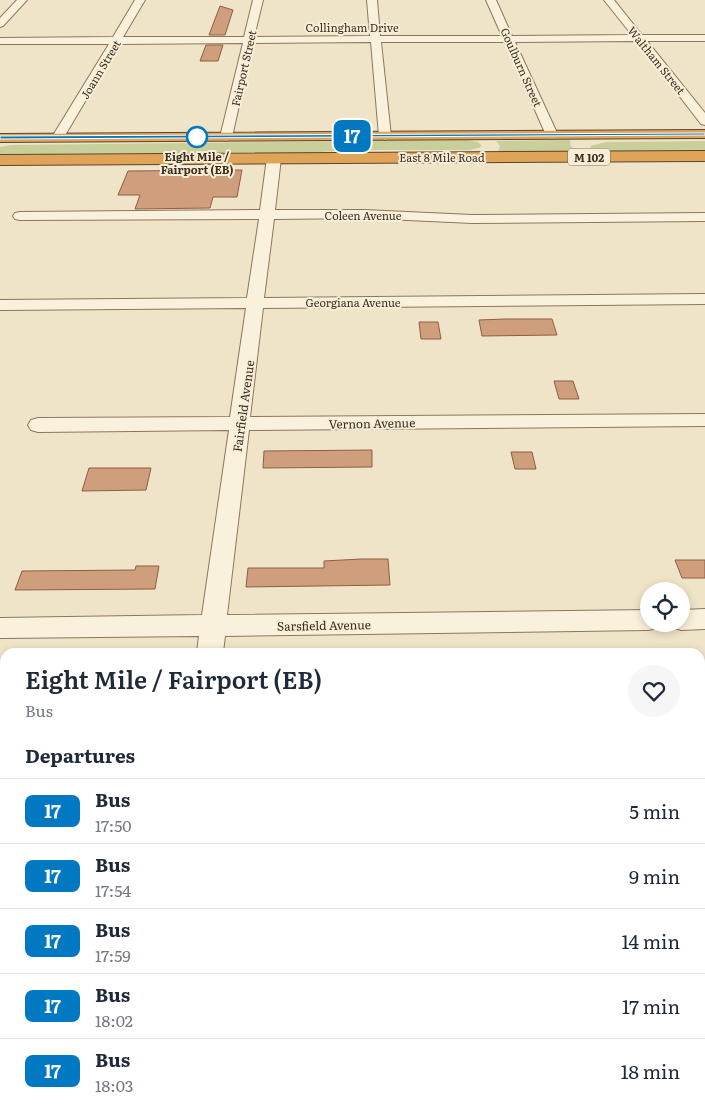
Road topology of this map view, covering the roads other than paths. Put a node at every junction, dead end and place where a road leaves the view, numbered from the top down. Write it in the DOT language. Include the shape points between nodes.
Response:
graph roads {
  1 [pos="22,0"];
  2 [pos="140,0"];
  3 [pos="258,0"];
  4 [pos="372,0"];
  5 [pos="491,0"];
  6 [pos="609,0"];
  7 [pos="0,24"];
  8 [pos="509,38"];
  9 [pos="639,38"];
  10 [pos="705,38"];
  11 [pos="376,39"];
  12 [pos="0,40"];
  13 [pos="117,40"];
  14 [pos="249,40"];
  15 [pos="705,121"];
  16 [pos="705,134"];
  17 [pos="480,135"];
  18 [pos="552,135"];
  19 [pos="593,135"];
  20 [pos="226,136"];
  21 [pos="385,136"];
  22 [pos="58,137"];
  23 [pos="0,138"];
  24 [pos="16,138"];
  25 [pos="0,142"];
  26 [pos="705,156"];
  27 [pos="473,157"];
  28 [pos="592,157"];
  29 [pos="274,158"];
  30 [pos="0,160"];
  31 [pos="268,215"];
  32 [pos="20,216"];
  33 [pos="705,217"];
  34 [pos="705,299"];
  35 [pos="257,303"];
  36 [pos="0,305"];
  37 [pos="705,420"];
  38 [pos="38,425"];
  39 [pos="241,425"];
  40 [pos="705,619"];
  41 [pos="640,620"];
  42 [pos="690,620"];
  43 [pos="214,626"];
  44 [pos="0,628"];
  45 [pos="211,648"];
  1 -- 7 [label="street"];
  2 -- 13 [label="street, Joann Street"];
  3 -- 14 [label="street, Fairport Street"];
  4 -- 11 [label="street"];
  5 -- 8 [label="street, Goulburn Street"];
  6 -- 9 [label="street, Waltham Street"];
  8 -- 9 [label="street, Collingham Drive"];
  8 -- 11 [label="street, Collingham Drive"];
  8 -- 18 [label="street, Goulburn Street"];
  9 -- 10 [label="street, Collingham Drive"];
  9 -- 15 [label="street, Waltham Street"];
  11 -- 14 [label="street, Collingham Drive"];
  11 -- 21 [label="street"];
  12 -- 13 [label="street, Collingham Drive"];
  13 -- 14 [label="street, Collingham Drive"];
  13 -- 22 [label="street, Joann Street"];
  14 -- 20 [label="street, Fairport Street"];
  16 -- 19 [label="highway, East 8 Mile Road / M 102"];
  17 -- 18 [label="highway, East 8 Mile Road / M 102"];
  17 -- 21 [label="highway, East 8 Mile Road / M 102"];
  17 -- 27 [label="highway" via="490,147"];
  18 -- 19 [label="highway, East 8 Mile Road / M 102"];
  19 -- 28 [label="highway" via="580,144"];
  20 -- 21 [label="highway, East 8 Mile Road / M 102"];
  20 -- 22 [label="highway, East 8 Mile Road / M 102"];
  22 -- 24 [label="highway, East 8 Mile Road / M 102"];
  23 -- 24 [label="highway, East 8 Mile Road / M 102"];
  24 -- 25 [label="highway"];
  26 -- 28 [label="highway, East 8 Mile Road / M 102"];
  27 -- 28 [label="highway, East 8 Mile Road / M 102"];
  27 -- 29 [label="highway, East 8 Mile Road / M 102"];
  29 -- 30 [label="highway, East 8 Mile Road / M 102"];
  29 -- 31 [label="street, Fairfield Avenue"];
  31 -- 32 [label="street, Coleen Avenue"];
  31 -- 33 [label="street, Coleen Avenue" via="472,219"];
  31 -- 35 [label="street, Fairfield Avenue"];
  34 -- 35 [label="street, Georgiana Avenue"];
  35 -- 36 [label="street, Georgiana Avenue"];
  35 -- 39 [label="street, Fairfield Avenue"];
  37 -- 39 [label="street, Vernon Avenue"];
  38 -- 39 [label="street, Vernon Avenue"];
  39 -- 43 [label="street, Fairfield Avenue"];
  40 -- 42 [label="street"];
  41 -- 43 [label="street, Sarsfield Avenue"];
  43 -- 44 [label="street, Sarsfield Avenue"];
  43 -- 45 [label="street, Fairfield Avenue"];
}
